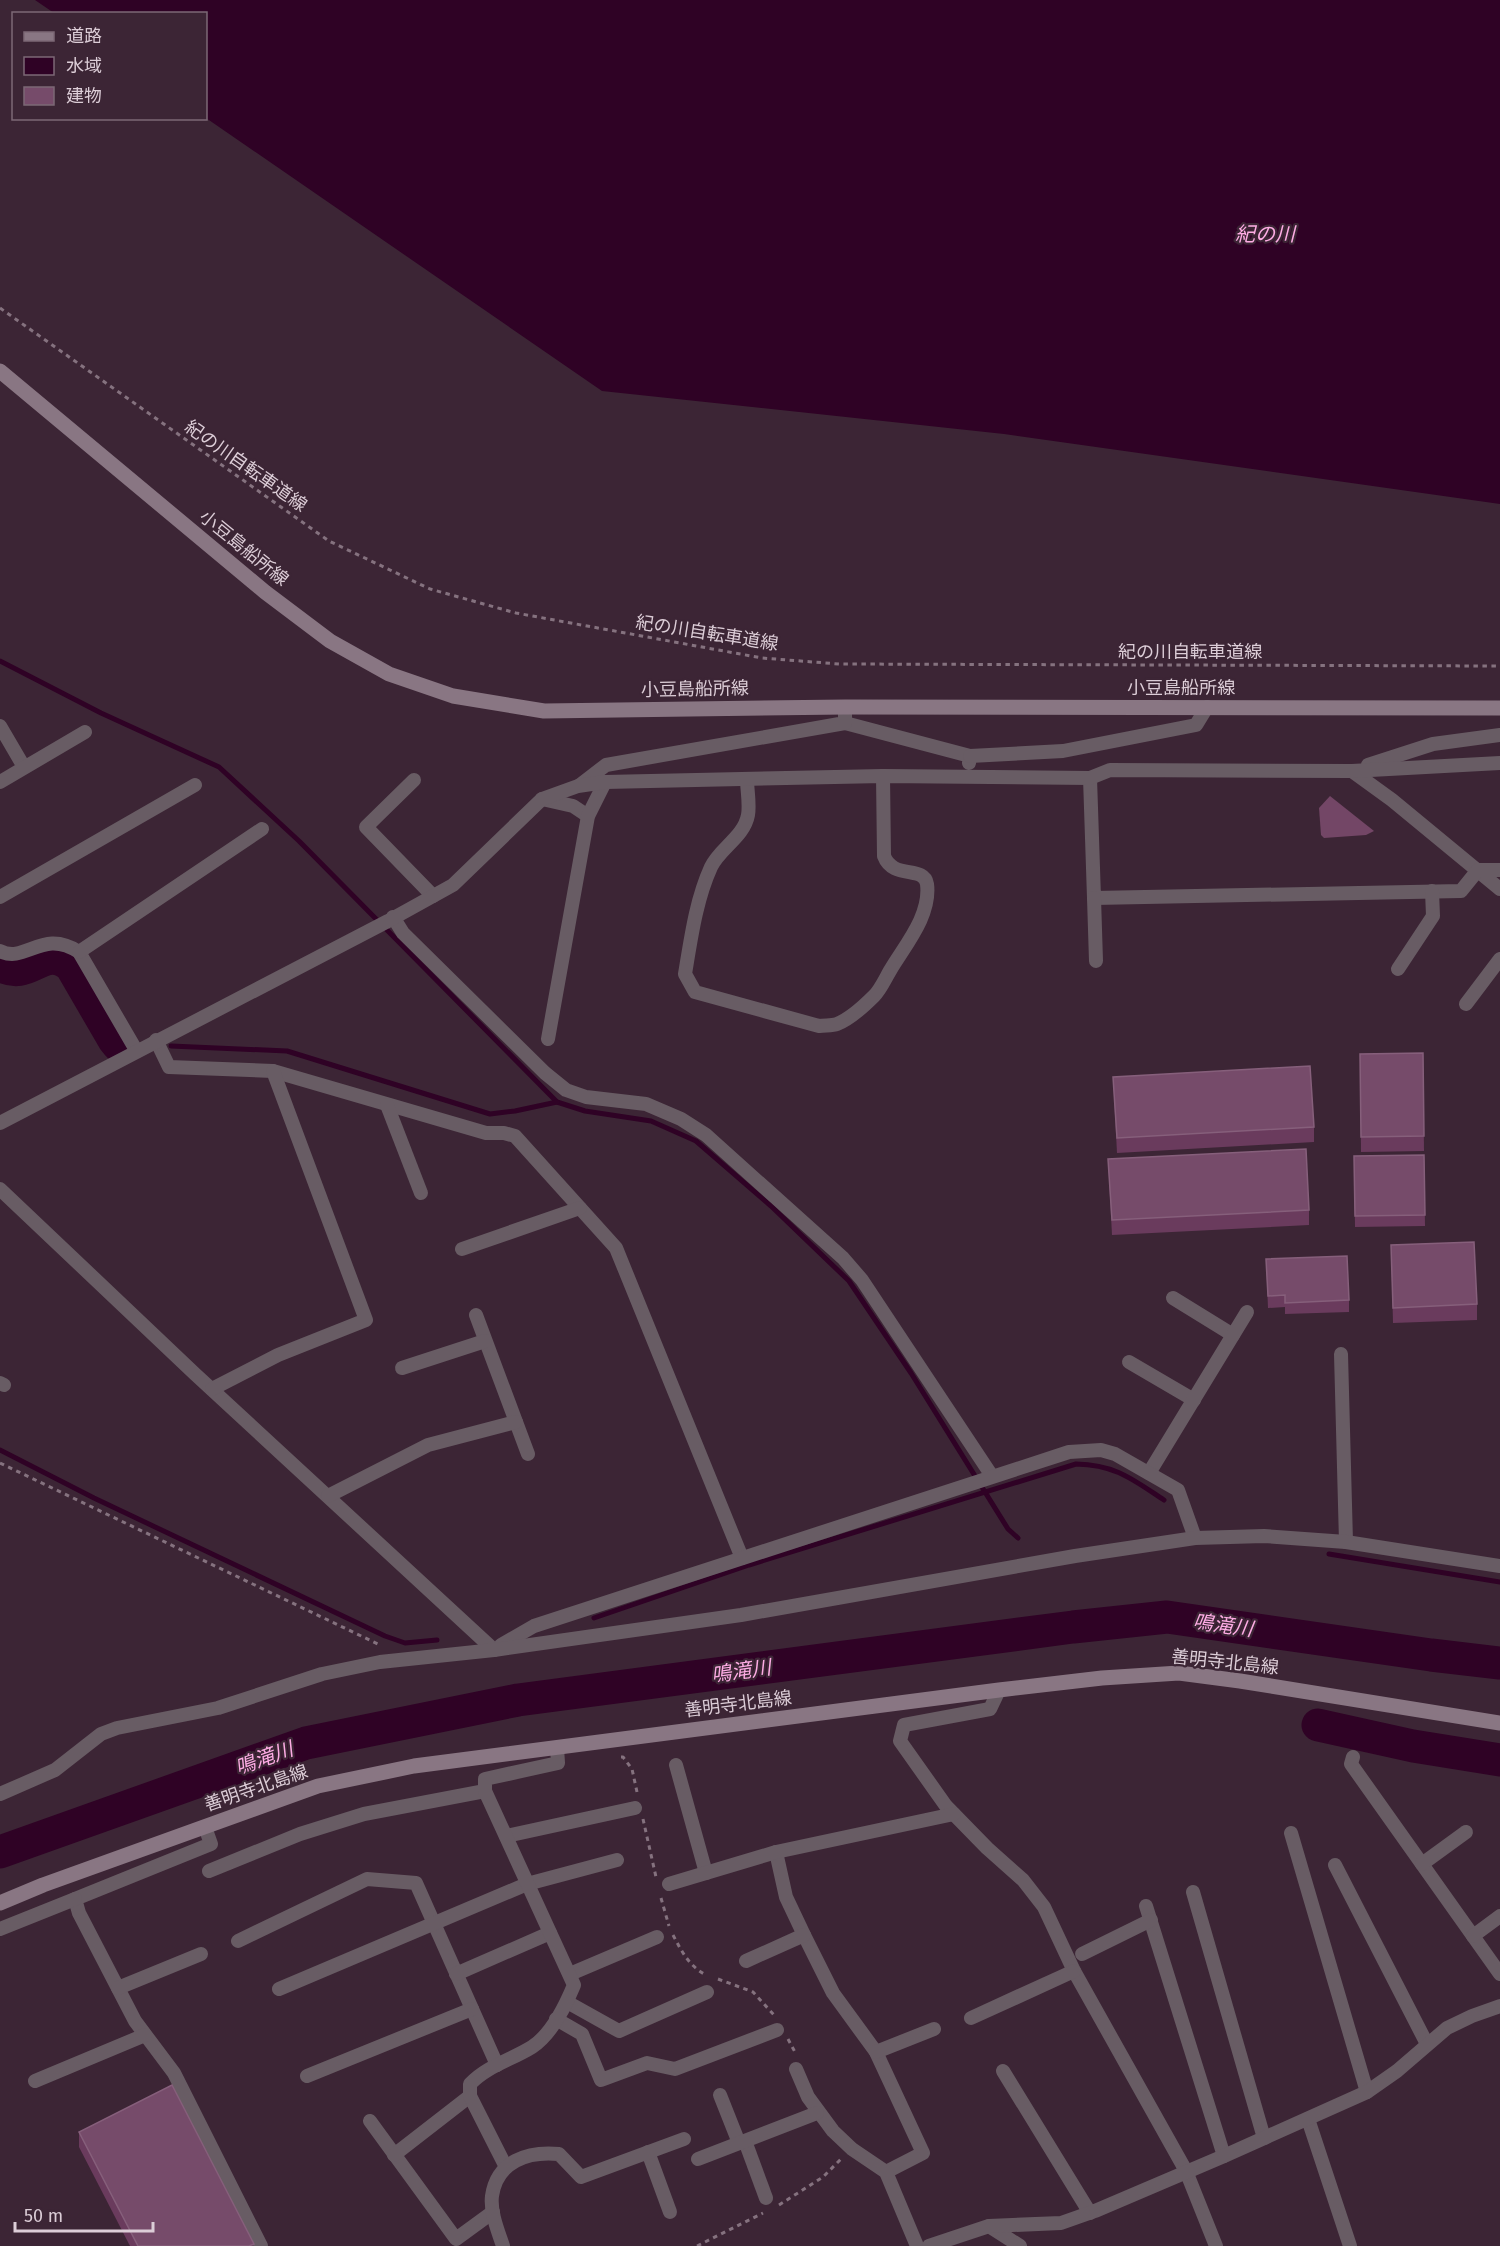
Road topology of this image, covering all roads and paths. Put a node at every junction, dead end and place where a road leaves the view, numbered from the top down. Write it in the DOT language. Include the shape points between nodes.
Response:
graph roads {
  1 [pos="0,308"];
  2 [pos="0,371"];
  3 [pos="1500,666"];
  4 [pos="1207,708"];
  5 [pos="1500,708"];
  6 [pos="845,715"];
  7 [pos="0,726"];
  8 [pos="86,732"];
  9 [pos="1500,735"];
  10 [pos="970,756"];
  11 [pos="1500,763"];
  12 [pos="24,767"];
  13 [pos="1352,771"];
  14 [pos="969,775"];
  15 [pos="883,776"];
  16 [pos="1090,778"];
  17 [pos="747,779"];
  18 [pos="414,780"];
  19 [pos="0,782"];
  20 [pos="605,782"];
  21 [pos="195,785"];
  22 [pos="578,786"];
  23 [pos="542,799"];
  24 [pos="588,816"];
  25 [pos="262,829"];
  26 [pos="1478,870"];
  27 [pos="1500,870"];
  28 [pos="1500,889"];
  29 [pos="1432,891"];
  30 [pos="433,896"];
  31 [pos="0,897"];
  32 [pos="1094,898"];
  33 [pos="390,919"];
  34 [pos="0,951"];
  35 [pos="79,952"];
  36 [pos="1500,959"];
  37 [pos="1096,961"];
  38 [pos="1398,969"];
  39 [pos="1466,1005"];
  40 [pos="548,1039"];
  41 [pos="156,1040"];
  42 [pos="136,1050"];
  43 [pos="273,1071"];
  44 [pos="387,1105"];
  45 [pos="0,1123"];
  46 [pos="0,1189"];
  47 [pos="421,1193"];
  48 [pos="580,1208"];
  49 [pos="462,1249"];
  50 [pos="1173,1298"];
  51 [pos="1247,1312"];
  52 [pos="476,1315"];
  53 [pos="1233,1335"];
  54 [pos="485,1341"];
  55 [pos="1341,1354"];
  56 [pos="1129,1362"];
  57 [pos="402,1368"];
  58 [pos="212,1389"];
  59 [pos="1194,1400"];
  60 [pos="516,1422"];
  61 [pos="528,1454"];
  62 [pos="0,1463"];
  63 [pos="1149,1473"];
  64 [pos="984,1479"];
  65 [pos="328,1496"];
  66 [pos="1195,1538"];
  67 [pos="1346,1542"];
  68 [pos="742,1558"];
  69 [pos="1500,1566"];
  70 [pos="494,1650"];
  71 [pos="401,1660"];
  72 [pos="999,1690"];
  73 [pos="1500,1723"];
  74 [pos="557,1748"];
  75 [pos="1353,1757"];
  76 [pos="612,1758"];
  77 [pos="676,1765"];
  78 [pos="485,1791"];
  79 [pos="637,1792"];
  80 [pos="0,1794"];
  81 [pos="638,1812"];
  82 [pos="954,1814"];
  83 [pos="205,1827"];
  84 [pos="1466,1832"];
  85 [pos="1291,1833"];
  86 [pos="506,1836"];
  87 [pos="776,1852"];
  88 [pos="617,1860"];
  89 [pos="1422,1864"];
  90 [pos="1335,1865"];
  91 [pos="209,1871"];
  92 [pos="706,1873"];
  93 [pos="527,1884"];
  94 [pos="662,1886"];
  95 [pos="1193,1892"];
  96 [pos="75,1899"];
  97 [pos="0,1903"];
  98 [pos="1146,1906"];
  99 [pos="1500,1917"];
  100 [pos="1151,1920"];
  101 [pos="434,1924"];
  102 [pos="0,1929"];
  103 [pos="550,1933"];
  104 [pos="804,1935"];
  105 [pos="657,1936"];
  106 [pos="1473,1936"];
  107 [pos="238,1941"];
  108 [pos="201,1954"];
  109 [pos="1082,1954"];
  110 [pos="746,1961"];
  111 [pos="1074,1971"];
  112 [pos="456,1974"];
  113 [pos="570,1974"];
  114 [pos="1500,1974"];
  115 [pos="118,1988"];
  116 [pos="279,1989"];
  117 [pos="707,1992"];
  118 [pos="567,2002"];
  119 [pos="1500,2006"];
  120 [pos="472,2009"];
  121 [pos="971,2018"];
  122 [pos="556,2019"];
  123 [pos="780,2028"];
  124 [pos="934,2029"];
  125 [pos="145,2034"];
  126 [pos="1427,2044"];
  127 [pos="876,2052"];
  128 [pos="497,2065"];
  129 [pos="796,2069"];
  130 [pos="1003,2071"];
  131 [pos="308,2076"];
  132 [pos="35,2081"];
  133 [pos="1367,2092"];
  134 [pos="720,2095"];
  135 [pos="470,2096"];
  136 [pos="817,2113"];
  137 [pos="1308,2119"];
  138 [pos="370,2121"];
  139 [pos="1264,2138"];
  140 [pos="684,2139"];
  141 [pos="742,2142"];
  142 [pos="648,2152"];
  143 [pos="394,2155"];
  144 [pos="1224,2156"];
  145 [pos="698,2159"];
  146 [pos="506,2167"];
  147 [pos="1186,2171"];
  148 [pos="886,2172"];
  149 [pos="766,2198"];
  150 [pos="493,2212"];
  151 [pos="670,2212"];
  152 [pos="1090,2213"];
  153 [pos="989,2226"];
  154 [pos="261,2246"];
  155 [pos="503,2246"];
  156 [pos="916,2246"];
  157 [pos="929,2246"];
  158 [pos="1020,2246"];
  159 [pos="1216,2246"];
  160 [pos="1350,2246"];
  1 -- 3 [label="path, 紀の川自転車道線" via="329,541 430,589 516,613 762,658 838,664"];
  2 -- 6 [label="main road, 小豆島船所線" via="265,592 330,641 389,674 453,696 544,711"];
  4 -- 5 [label="main road, 小豆島船所線"];
  4 -- 6 [label="main road, 小豆島船所線"];
  4 -- 10 [label="street" via="1196,725 1063,751"];
  6 -- 10 [label="street"];
  6 -- 22 [label="street" via="606,765"];
  7 -- 12 [label="street"];
  8 -- 12 [label="street"];
  9 -- 13 [label="street" via="1433,744"];
  10 -- 14 [label="street"];
  11 -- 13 [label="street"];
  12 -- 19 [label="street"];
  13 -- 16 [label="street" via="1110,770"];
  13 -- 26 [label="street"];
  14 -- 15 [label="street"];
  14 -- 16 [label="street"];
  15 -- 17 [label="street"];
  15 -- 17 [label="street" via="884,856 892,868 924,878 926,903 919,923 876,994 836,1025 819,1026 695,992 685,974 695,916 711,868 719,853 743,829 748,815"];
  16 -- 32 [label="street"];
  17 -- 20 [label="street"];
  18 -- 30 [label="street" via="366,827"];
  20 -- 22 [label="street"];
  20 -- 24 [label="street"];
  21 -- 31 [label="street"];
  22 -- 23 [label="street"];
  23 -- 24 [label="street" via="573,806"];
  23 -- 30 [label="street" via="453,885"];
  24 -- 40 [label="street"];
  25 -- 35 [label="street"];
  26 -- 27 [label="street"];
  26 -- 28 [label="street"];
  26 -- 29 [label="street" via="1461,891"];
  29 -- 32 [label="street"];
  29 -- 38 [label="street" via="1433,916"];
  30 -- 33 [label="street"];
  32 -- 37 [label="street"];
  33 -- 41 [label="street"];
  33 -- 64 [label="street" via="566,1090 586,1097 646,1104 681,1119 706,1135 843,1258 862,1280"];
  34 -- 35 [label="street" via="11,954 58,943"];
  35 -- 42 [label="street"];
  36 -- 39 [label="street"];
  41 -- 42 [label="street"];
  41 -- 43 [label="street" via="169,1067"];
  42 -- 45 [label="street"];
  43 -- 44 [label="street"];
  43 -- 58 [label="street" via="366,1320 278,1355"];
  44 -- 47 [label="street"];
  44 -- 48 [label="street" via="486,1133 514,1136"];
  46 -- 58 [label="street"];
  48 -- 49 [label="street"];
  48 -- 68 [label="street" via="616,1248"];
  50 -- 53 [label="street"];
  51 -- 53 [label="street"];
  52 -- 54 [label="street"];
  53 -- 59 [label="street"];
  54 -- 57 [label="street"];
  54 -- 60 [label="street"];
  55 -- 67 [label="street"];
  56 -- 59 [label="street"];
  58 -- 65 [label="street"];
  59 -- 63 [label="street"];
  60 -- 61 [label="street"];
  60 -- 65 [label="street" via="428,1445"];
  62 -- 71 [label="path" via="392,1651"];
  63 -- 64 [label="street" via="1115,1454 1085,1450"];
  63 -- 66 [label="street" via="1178,1490"];
  64 -- 68 [label="street"];
  65 -- 70 [label="street"];
  66 -- 67 [label="street" via="1264,1536"];
  66 -- 70 [label="street" via="741,1615"];
  67 -- 69 [label="street"];
  68 -- 70 [label="street" via="534,1626"];
  70 -- 71 [label="street"];
  71 -- 80 [label="street" via="322,1674 218,1708 117,1728 101,1734 55,1770"];
  72 -- 73 [label="main road, 善明寺北島線" via="1179,1673"];
  72 -- 74 [label="main road, 善明寺北島線"];
  72 -- 82 [label="street" via="990,1709 904,1725 900,1741"];
  74 -- 78 [label="street" via="558,1763 485,1779"];
  74 -- 83 [label="main road, 善明寺北島線" via="414,1766 318,1786"];
  75 -- 89 [label="street" via="1352,1764"];
  76 -- 79 [label="path" via="623,1757 632,1769"];
  77 -- 92 [label="street"];
  78 -- 86 [label="street"];
  78 -- 91 [label="street" via="364,1814 300,1834"];
  81 -- 86 [label="street"];
  81 -- 94 [label="path"];
  82 -- 87 [label="street"];
  82 -- 111 [label="street" via="1023,1880 1044,1907"];
  83 -- 96 [label="street" via="211,1844"];
  83 -- 97 [label="main road, 善明寺北島線"];
  84 -- 89 [label="street"];
  85 -- 133 [label="street"];
  86 -- 93 [label="street"];
  87 -- 92 [label="street"];
  87 -- 104 [label="street" via="786,1897"];
  88 -- 93 [label="street"];
  89 -- 106 [label="street"];
  90 -- 126 [label="street"];
  92 -- 94 [label="street"];
  93 -- 101 [label="street"];
  93 -- 103 [label="street"];
  94 -- 123 [label="path" via="673,1935 685,1958 705,1975 753,1992"];
  95 -- 139 [label="street"];
  96 -- 102 [label="street"];
  96 -- 115 [label="street"];
  98 -- 100 [label="street"];
  99 -- 106 [label="street"];
  100 -- 109 [label="street"];
  100 -- 144 [label="street"];
  101 -- 107 [label="street" via="416,1883 367,1879"];
  101 -- 112 [label="street"];
  101 -- 116 [label="street"];
  103 -- 112 [label="street"];
  103 -- 113 [label="street"];
  104 -- 110 [label="street"];
  104 -- 127 [label="street" via="833,1993"];
  105 -- 113 [label="street"];
  106 -- 114 [label="street"];
  108 -- 115 [label="street"];
  111 -- 121 [label="street"];
  111 -- 147 [label="street"];
  112 -- 120 [label="street"];
  113 -- 118 [label="street" via="574,1985"];
  115 -- 125 [label="street"];
  117 -- 118 [label="street" via="619,2031"];
  118 -- 122 [label="street"];
  119 -- 126 [label="street" via="1447,2028"];
  120 -- 128 [label="street"];
  120 -- 131 [label="street"];
  122 -- 123 [label="street" via="582,2034 601,2080 647,2063 675,2068"];
  122 -- 128 [label="street" via="533,2047"];
  123 -- 129 [label="path" via="800,2062"];
  124 -- 127 [label="street"];
  125 -- 132 [label="street"];
  125 -- 154 [label="street" via="174,2073"];
  126 -- 133 [label="street"];
  127 -- 148 [label="street" via="923,2153"];
  128 -- 135 [label="street" via="470,2084"];
  129 -- 136 [label="street"];
  130 -- 152 [label="street"];
  133 -- 137 [label="street"];
  134 -- 141 [label="street"];
  135 -- 143 [label="street"];
  135 -- 146 [label="street"];
  136 -- 141 [label="street"];
  136 -- 148 [label="street" via="852,2149"];
  137 -- 139 [label="street"];
  137 -- 160 [label="street"];
  138 -- 143 [label="street"];
  139 -- 144 [label="street"];
  140 -- 142 [label="street"];
  141 -- 145 [label="street"];
  141 -- 149 [label="street"];
  142 -- 146 [label="street" via="581,2177 559,2154 529,2154"];
  142 -- 151 [label="street"];
  143 -- 150 [label="street" via="456,2239"];
  144 -- 147 [label="street"];
  146 -- 150 [label="street" via="491,2197"];
  147 -- 152 [label="street"];
  147 -- 159 [label="street"];
  148 -- 156 [label="street"];
  150 -- 155 [label="street"];
  152 -- 153 [label="street" via="1061,2223"];
  153 -- 157 [label="street"];
  153 -- 158 [label="street"];
}
